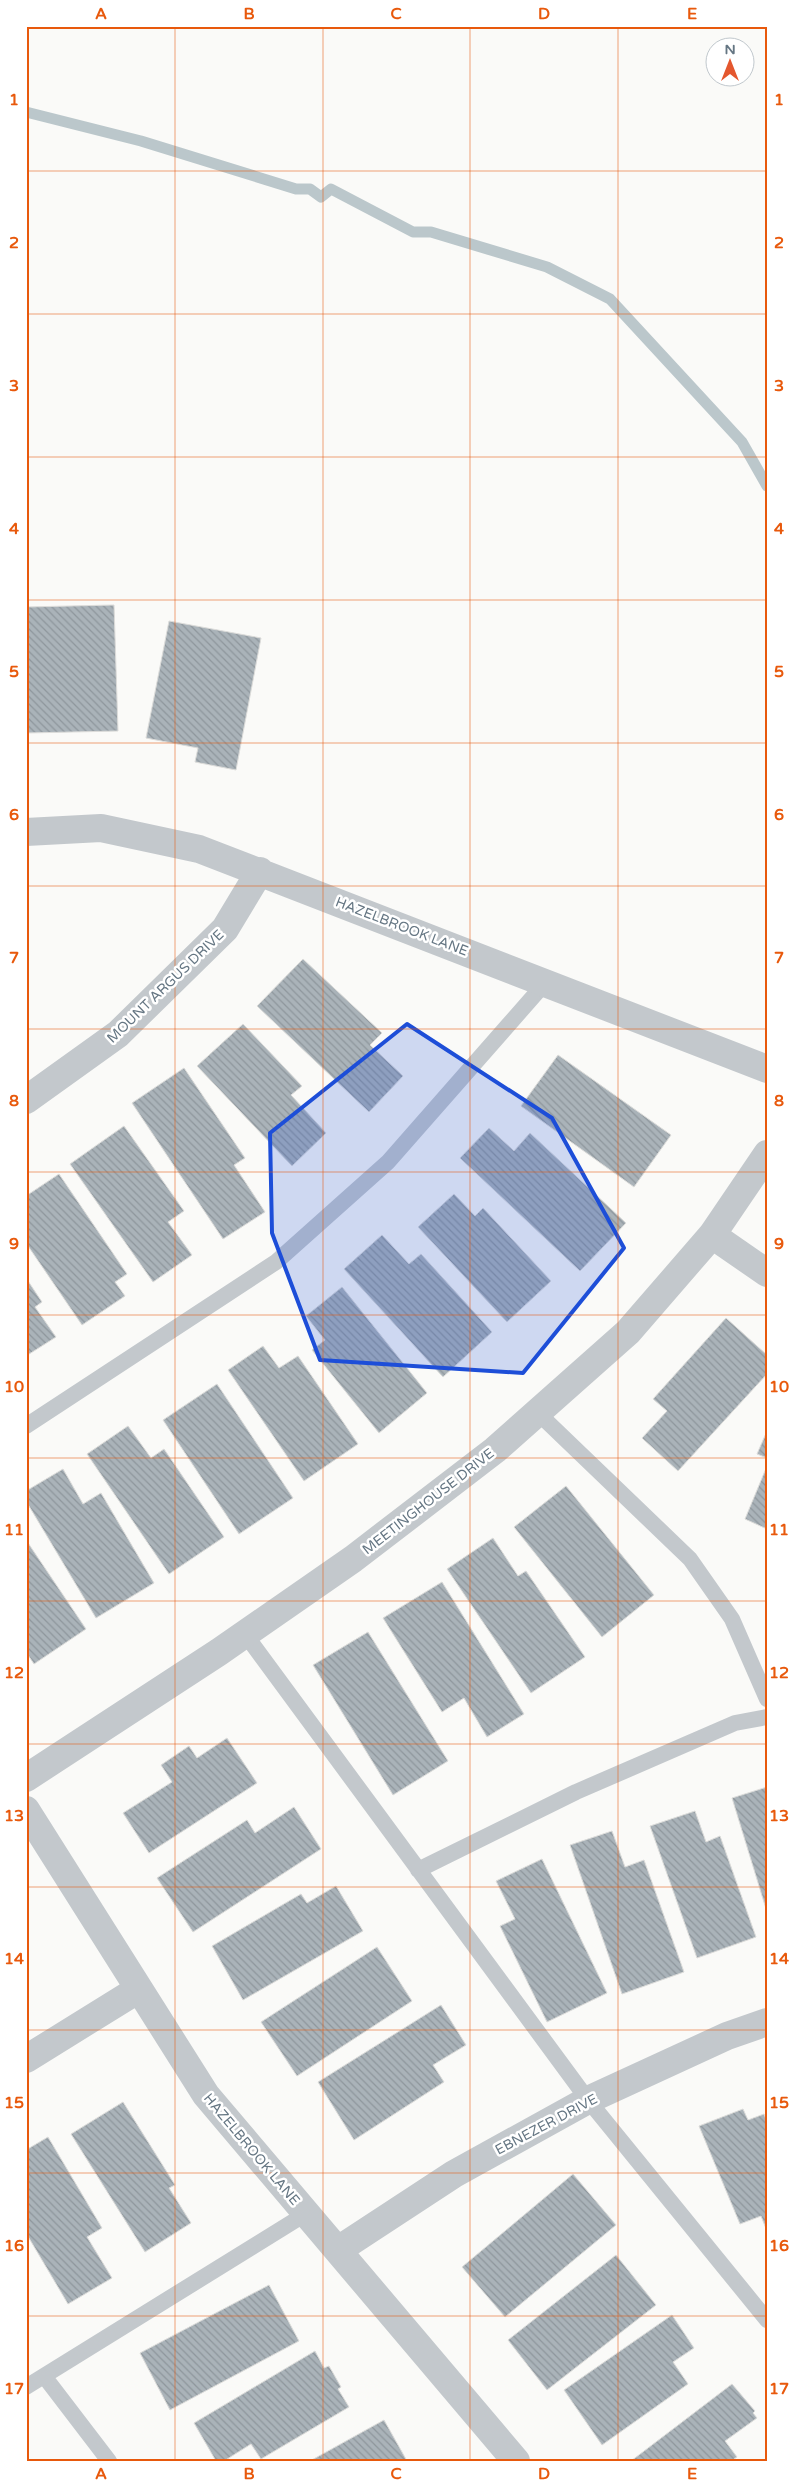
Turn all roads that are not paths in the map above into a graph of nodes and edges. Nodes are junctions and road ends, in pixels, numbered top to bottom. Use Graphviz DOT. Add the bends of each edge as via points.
graph roads {
  1 [pos="26,832"];
  2 [pos="260,871"];
  3 [pos="546,982"];
  4 [pos="767,1069"];
  5 [pos="26,1100"];
  6 [pos="767,1154"];
  7 [pos="712,1235"];
  8 [pos="767,1272"];
  9 [pos="537,1412"];
  10 [pos="26,1426"];
  11 [pos="245,1634"];
  12 [pos="767,1699"];
  13 [pos="767,1717"];
  14 [pos="26,1778"];
  15 [pos="26,1810"];
  16 [pos="418,1870"];
  17 [pos="140,1989"];
  18 [pos="767,2022"];
  19 [pos="26,2060"];
  20 [pos="588,2100"];
  21 [pos="306,2213"];
  22 [pos="338,2250"];
  23 [pos="767,2320"];
  24 [pos="44,2376"];
  25 [pos="26,2387"];
  26 [pos="110,2461"];
  27 [pos="516,2461"];
  1 -- 2 [label="street, HAZELBROOK LANE" via="101,828 199,849"];
  2 -- 3 [label="street, HAZELBROOK LANE"];
  2 -- 5 [label="street, MOUNT ARGUS DRIVE" via="225,929 118,1034"];
  3 -- 4 [label="street, HAZELBROOK LANE"];
  3 -- 10 [label="lane" via="388,1162 276,1262"];
  6 -- 7 [label="street, MEETINGHOUSE DRIVE"];
  7 -- 8 [label="street"];
  7 -- 9 [label="street, MEETINGHOUSE DRIVE" via="628,1332"];
  9 -- 11 [label="street, MEETINGHOUSE DRIVE" via="495,1450 353,1559"];
  9 -- 12 [label="lane" via="690,1559 732,1620"];
  11 -- 14 [label="street, MEETINGHOUSE DRIVE"];
  11 -- 16 [label="lane"];
  13 -- 16 [label="lane" via="735,1724 576,1792"];
  15 -- 17 [label="street, HAZELBROOK LANE"];
  16 -- 20 [label="lane"];
  17 -- 19 [label="street"];
  17 -- 21 [label="street, HAZELBROOK LANE" via="206,2095"];
  18 -- 20 [label="street, EBNEZER DRIVE" via="727,2036"];
  20 -- 22 [label="street, EBNEZER DRIVE" via="454,2174"];
  20 -- 23 [label="lane"];
  21 -- 22 [label="street, HAZELBROOK LANE"];
  21 -- 24 [label="lane"];
  22 -- 27 [label="street, HAZELBROOK LANE"];
  24 -- 25 [label="lane"];
  24 -- 26 [label="lane"];
}
